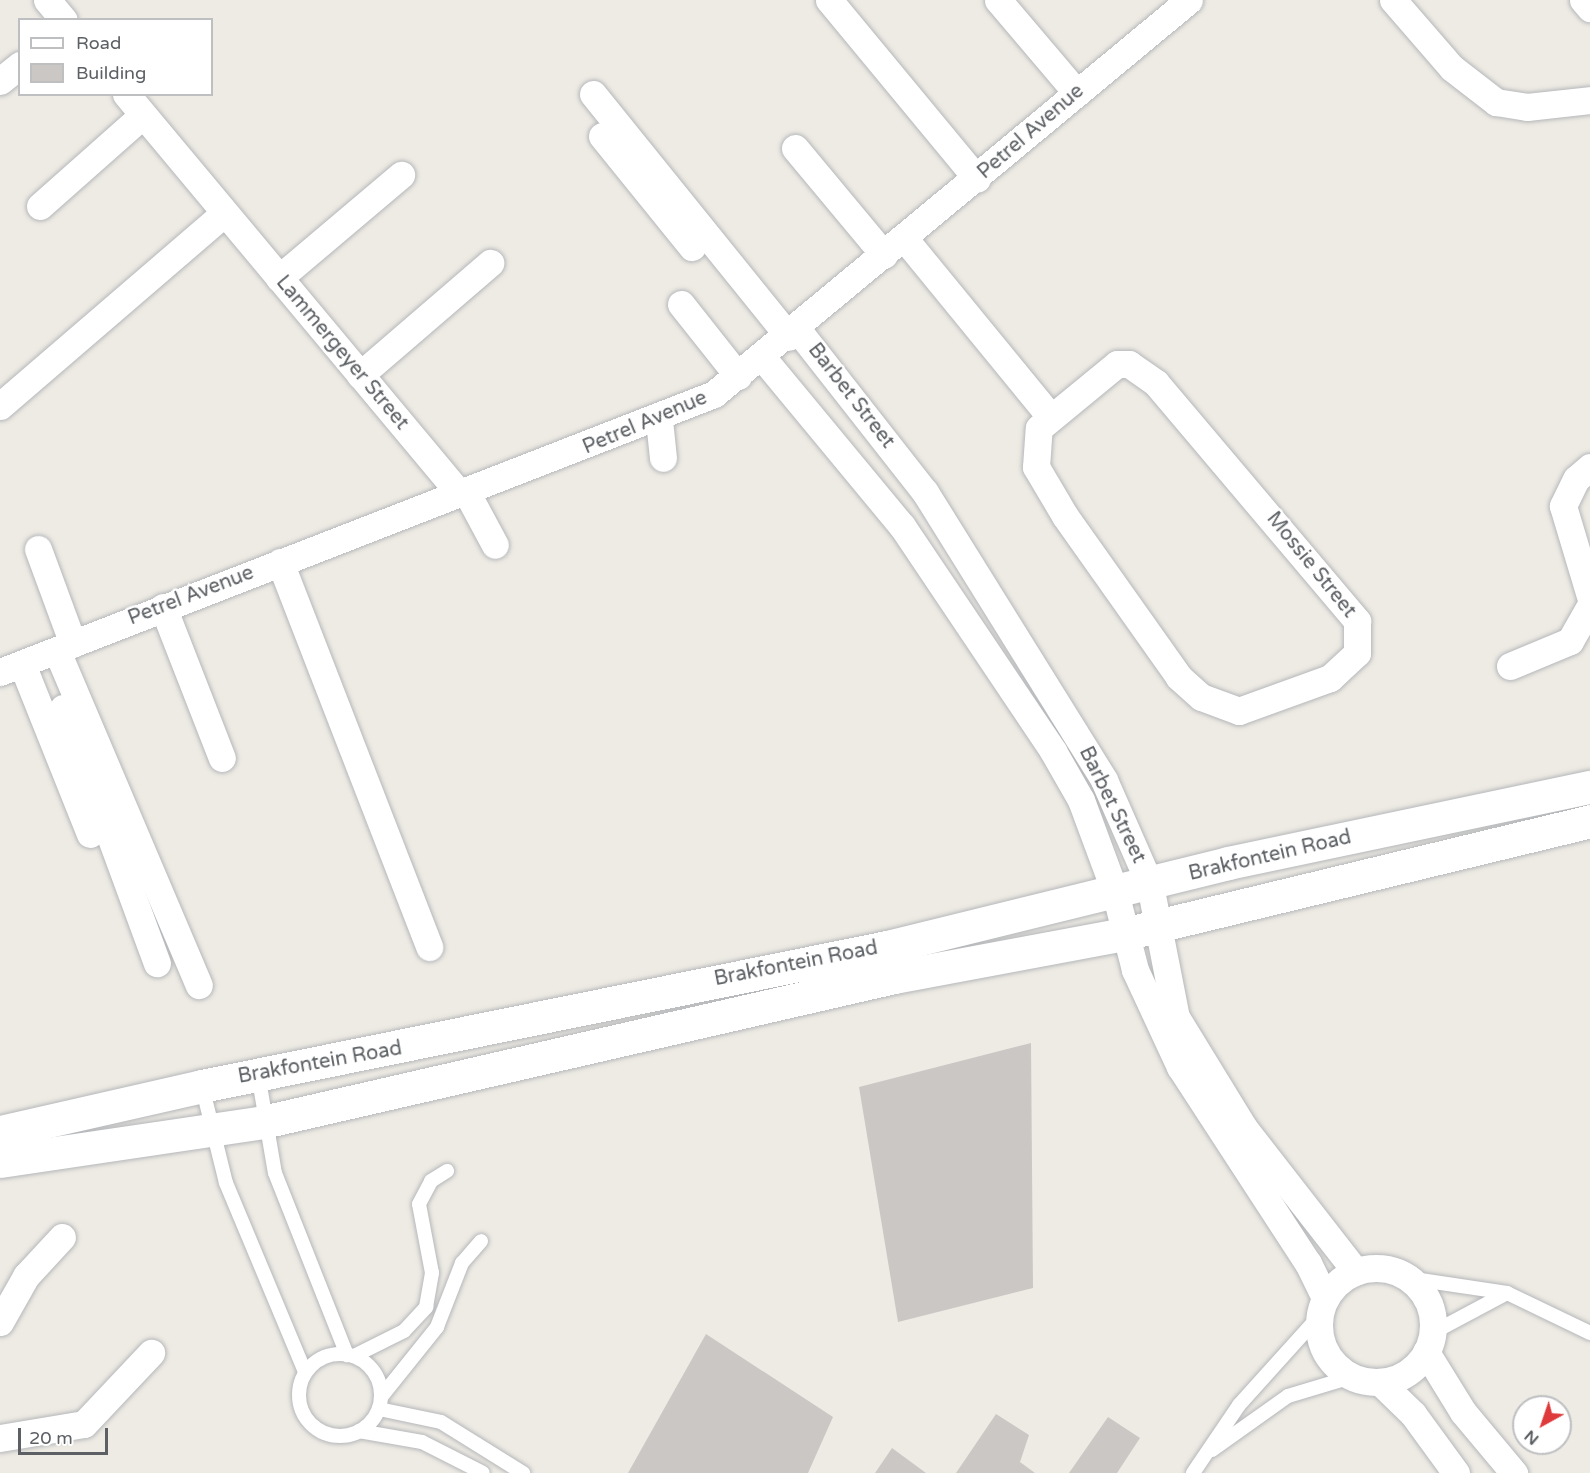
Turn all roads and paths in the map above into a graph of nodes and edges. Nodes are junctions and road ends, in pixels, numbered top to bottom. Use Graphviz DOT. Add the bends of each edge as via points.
graph roads {
  1 [pos="47,0"];
  2 [pos="829,0"];
  3 [pos="852,0"];
  4 [pos="998,0"];
  5 [pos="1393,0"];
  6 [pos="1583,0"];
  7 [pos="1176,4"];
  8 [pos="1590,8"];
  9 [pos="62,18"];
  10 [pos="18,67"];
  11 [pos="0,81"];
  12 [pos="1077,93"];
  13 [pos="593,94"];
  14 [pos="1590,100"];
  15 [pos="134,104"];
  16 [pos="602,136"];
  17 [pos="795,148"];
  18 [pos="984,173"];
  19 [pos="401,175"];
  20 [pos="40,206"];
  21 [pos="224,213"];
  22 [pos="904,238"];
  23 [pos="884,255"];
  24 [pos="490,263"];
  25 [pos="279,278"];
  26 [pos="681,304"];
  27 [pos="781,343"];
  28 [pos="360,375"];
  29 [pos="738,376"];
  30 [pos="0,406"];
  31 [pos="1049,415"];
  32 [pos="659,420"];
  33 [pos="663,458"];
  34 [pos="1590,467"];
  35 [pos="914,477"];
  36 [pos="462,492"];
  37 [pos="880,500"];
  38 [pos="495,545"];
  39 [pos="38,549"];
  40 [pos="280,562"];
  41 [pos="1590,596"];
  42 [pos="1590,606"];
  43 [pos="163,607"];
  44 [pos="39,658"];
  45 [pos="1510,666"];
  46 [pos="222,758"];
  47 [pos="1590,787"];
  48 [pos="1590,821"];
  49 [pos="90,834"];
  50 [pos="1150,885"];
  51 [pos="1115,892"];
  52 [pos="1158,926"];
  53 [pos="1124,934"];
  54 [pos="429,946"];
  55 [pos="157,963"];
  56 [pos="199,985"];
  57 [pos="258,1074"];
  58 [pos="202,1086"];
  59 [pos="263,1122"];
  60 [pos="212,1129"];
  61 [pos="0,1132"];
  62 [pos="0,1161"];
  63 [pos="447,1171"];
  64 [pos="62,1237"];
  65 [pos="482,1241"];
  66 [pos="1356,1272"];
  67 [pos="1407,1278"];
  68 [pos="1508,1293"];
  69 [pos="1322,1307"];
  70 [pos="1564,1321"];
  71 [pos="0,1322"];
  72 [pos="1590,1326"];
  73 [pos="1590,1333"];
  74 [pos="1590,1342"];
  75 [pos="1429,1343"];
  76 [pos="151,1353"];
  77 [pos="350,1355"];
  78 [pos="305,1372"];
  79 [pos="1351,1377"];
  80 [pos="1380,1382"];
  81 [pos="380,1403"];
  82 [pos="359,1431"];
  83 [pos="0,1438"];
  84 [pos="1209,1451"];
  85 [pos="483,1473"];
  86 [pos="523,1473"];
  87 [pos="1193,1473"];
  88 [pos="1456,1473"];
  89 [pos="1514,1473"];
  1 -- 9 [label="street"];
  2 -- 18 [label="street"];
  3 -- 18 [label="street"];
  4 -- 12 [label="street"];
  5 -- 14 [label="street" via="1452,68 1496,102 1527,107"];
  6 -- 8 [label="street"];
  7 -- 12 [label="street, Petrel Avenue"];
  10 -- 11 [label="street"];
  12 -- 18 [label="street, Petrel Avenue"];
  13 -- 27 [label="street"];
  15 -- 20 [label="street"];
  15 -- 21 [label="street, Lammergeyer Street"];
  16 -- 27 [label="street"];
  17 -- 23 [label="street"];
  18 -- 22 [label="street, Petrel Avenue"];
  19 -- 25 [label="street"];
  21 -- 25 [label="street, Lammergeyer Street"];
  21 -- 30 [label="street"];
  22 -- 23 [label="street, Petrel Avenue"];
  22 -- 31 [label="street"];
  23 -- 27 [label="street, Petrel Avenue"];
  24 -- 28 [label="street"];
  25 -- 28 [label="street, Lammergeyer Street"];
  26 -- 29 [label="street"];
  27 -- 29 [label="street, Petrel Avenue"];
  27 -- 35 [label="street, Barbet Street"];
  27 -- 37 [label="street, Barbet Street"];
  28 -- 36 [label="street, Lammergeyer Street"];
  29 -- 32 [label="street, Petrel Avenue" via="714,394"];
  31 -- 31 [label="street, Mossie Street" via="1039,428 1036,467 1179,677 1201,697 1239,711 1307,689 1348,664 1361,639 1357,621 1141,370 1117,364"];
  32 -- 33 [label="street"];
  32 -- 36 [label="street, Petrel Avenue"];
  34 -- 41 [label="street" via="1576,480 1563,506"];
  35 -- 37 [label="street"];
  35 -- 50 [label="street, Barbet Street" via="1104,780"];
  36 -- 38 [label="street, Lammergeyer Street"];
  36 -- 40 [label="street, Petrel Avenue"];
  37 -- 51 [label="street, Barbet Street" via="1053,751 1081,801"];
  39 -- 44 [label="street"];
  40 -- 43 [label="street, Petrel Avenue"];
  40 -- 54 [label="street"];
  42 -- 45 [label="street" via="1570,642"];
  43 -- 44 [label="street, Petrel Avenue"];
  43 -- 46 [label="street"];
  44 -- 49 [label="street"];
  44 -- 55 [label="street"];
  44 -- 56 [label="street"];
  47 -- 50 [label="street, Brakfontein Road" via="1228,862"];
  48 -- 52 [label="street, Brakfontein Road"];
  50 -- 51 [label="street, Brakfontein Road"];
  50 -- 52 [label="street, Barbet Street"];
  51 -- 53 [label="street, Barbet Street"];
  51 -- 57 [label="street, Brakfontein Road" via="887,946 580,1007 506,1028"];
  52 -- 53 [label="street, Brakfontein Road"];
  52 -- 66 [label="street, Barbet Street" via="1169,997 1191,1044 1272,1167"];
  53 -- 59 [label="street, Brakfontein Road" via="894,977"];
  53 -- 69 [label="street, Barbet Street" via="1180,1067 1308,1263"];
  57 -- 58 [label="street, Brakfontein Road"];
  57 -- 59 [label="lane"];
  58 -- 60 [label="lane"];
  58 -- 61 [label="street, Brakfontein Road"];
  59 -- 60 [label="street, Brakfontein Road"];
  59 -- 77 [label="lane" via="275,1173"];
  60 -- 62 [label="street, Brakfontein Road"];
  60 -- 78 [label="lane" via="226,1183"];
  63 -- 77 [label="lane" via="427,1186 419,1204 432,1273 426,1307 404,1331"];
  64 -- 71 [label="street" via="26,1276"];
  65 -- 81 [label="lane" via="462,1263 438,1327"];
  66 -- 67 [label="street" via="1382,1268"];
  66 -- 69 [label="street"];
  67 -- 68 [label="lane"];
  67 -- 75 [label="street" via="1427,1302"];
  68 -- 70 [label="lane"];
  68 -- 75 [label="lane"];
  69 -- 79 [label="street" via="1325,1351"];
  69 -- 84 [label="lane" via="1239,1405"];
  70 -- 72 [label="lane"];
  70 -- 73 [label="lane"];
  70 -- 74 [label="lane"];
  75 -- 80 [label="street" via="1407,1373"];
  75 -- 89 [label="street" via="1463,1412"];
  76 -- 83 [label="street" via="84,1424"];
  77 -- 78 [label="lane" via="323,1357"];
  77 -- 81 [label="lane" via="369,1366"];
  78 -- 82 [label="lane" via="298,1396 307,1420 328,1435"];
  79 -- 80 [label="street"];
  79 -- 84 [label="lane" via="1288,1396"];
  80 -- 88 [label="street" via="1413,1414"];
  81 -- 82 [label="lane"];
  81 -- 86 [label="lane" via="441,1422"];
  82 -- 85 [label="lane" via="422,1442"];
  84 -- 87 [label="lane"];
}
